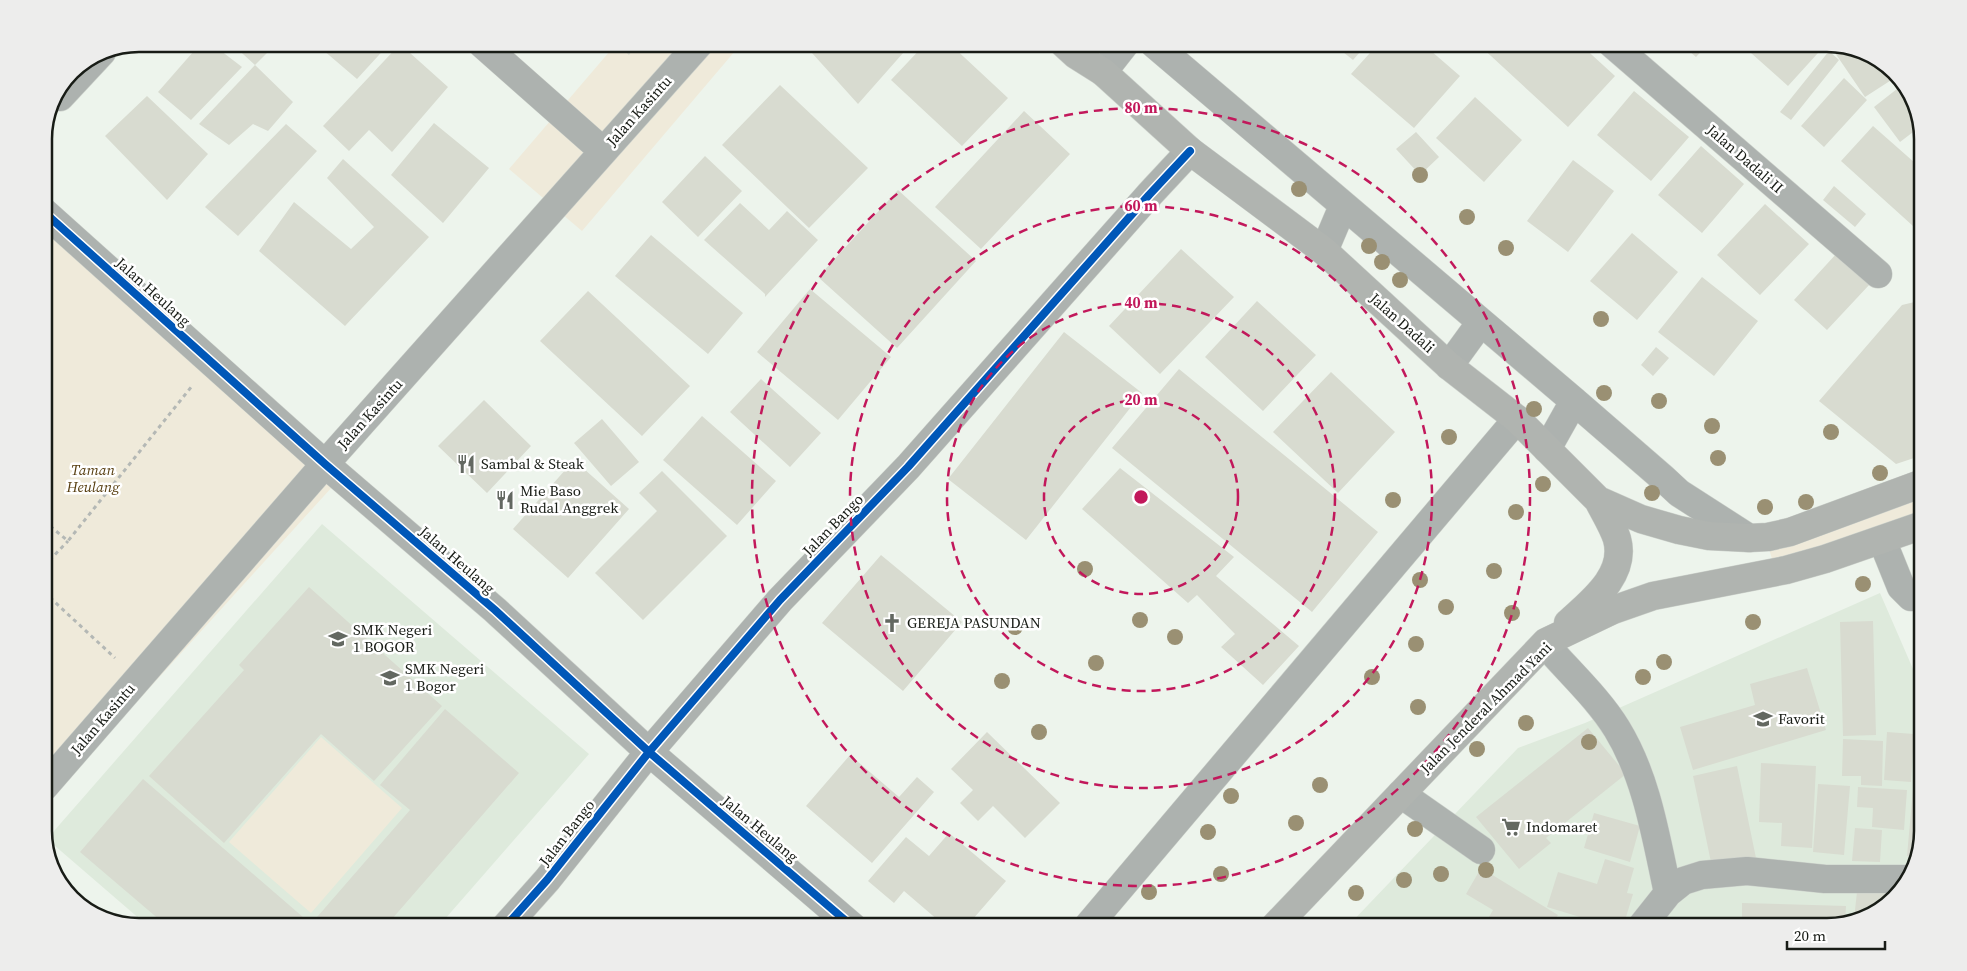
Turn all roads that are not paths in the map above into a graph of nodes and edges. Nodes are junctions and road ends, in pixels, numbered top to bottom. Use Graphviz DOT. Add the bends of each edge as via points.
graph roads {
  1 [pos="491,52"];
  2 [pos="692,52"];
  3 [pos="1073,52"];
  4 [pos="1119,52"];
  5 [pos="1163,52"];
  6 [pos="1621,52"];
  7 [pos="1103,72"];
  8 [pos="603,151"];
  9 [pos="1190,151"];
  10 [pos="1343,206"];
  11 [pos="53,220"];
  12 [pos="1324,251"];
  13 [pos="1878,274"];
  14 [pos="1480,322"];
  15 [pos="1449,366"];
  16 [pos="1574,401"];
  17 [pos="1517,419"];
  18 [pos="1547,449"];
  19 [pos="325,464"];
  20 [pos="1914,486"];
  21 [pos="1598,500"];
  22 [pos="1914,528"];
  23 [pos="1758,537"];
  24 [pos="1882,540"];
  25 [pos="1911,597"];
  26 [pos="1545,643"];
  27 [pos="648,752"];
  28 [pos="53,777"];
  29 [pos="1402,794"];
  30 [pos="1481,850"];
  31 [pos="1901,879"];
  32 [pos="1668,893"];
  33 [pos="513,918"];
  34 [pos="842,918"];
  35 [pos="1095,918"];
  36 [pos="1283,918"];
  37 [pos="1648,918"];
  1 -- 8 [label="street"];
  2 -- 8 [label="street, Jalan Kasintu"];
  3 -- 7 [label="main road, Jalan Dadali"];
  4 -- 7 [label="street"];
  5 -- 10 [label="street"];
  6 -- 13 [label="street, Jalan Dadali II"];
  7 -- 9 [label="main road, Jalan Dadali"];
  8 -- 19 [label="street, Jalan Kasintu"];
  9 -- 12 [label="main road, Jalan Dadali"];
  9 -- 27 [label="street, Jalan Bango" via="908,467 780,600"];
  10 -- 12 [label="street"];
  10 -- 14 [label="street"];
  11 -- 19 [label="street, Jalan Heulang"];
  12 -- 15 [label="main road, Jalan Dadali"];
  14 -- 15 [label="street"];
  14 -- 16 [label="street"];
  15 -- 17 [label="main road, Jalan Dadali"];
  16 -- 18 [label="street"];
  16 -- 23 [label="street" via="1678,493"];
  17 -- 18 [label="main road, Jalan Dadali"];
  17 -- 35 [label="street"];
  18 -- 21 [label="main road, Jalan Dadali"];
  19 -- 27 [label="street, Jalan Heulang" via="495,610"];
  19 -- 28 [label="street, Jalan Kasintu"];
  20 -- 23 [label="main road" via="1790,532"];
  21 -- 23 [label="main road, Jalan Dadali" via="1641,519 1678,530 1709,536"];
  21 -- 26 [label="main road" via="1617,540 1618,556 1613,574 1606,587"];
  22 -- 24 [label="main road, Jalan Jenderal Ahmad Yani"];
  24 -- 25 [label="street" via="1901,587"];
  24 -- 26 [label="main road, Jalan Jenderal Ahmad Yani" via="1786,570 1640,600"];
  26 -- 29 [label="main road, Jalan Jenderal Ahmad Yani"];
  26 -- 32 [label="street" via="1617,730 1646,794"];
  27 -- 33 [label="street, Jalan Bango"];
  27 -- 34 [label="street, Jalan Heulang"];
  29 -- 30 [label="street"];
  29 -- 36 [label="main road, Jalan Jenderal Ahmad Yani"];
  31 -- 32 [label="street" via="1826,879 1747,871 1683,881"];
  32 -- 37 [label="street"];
}
